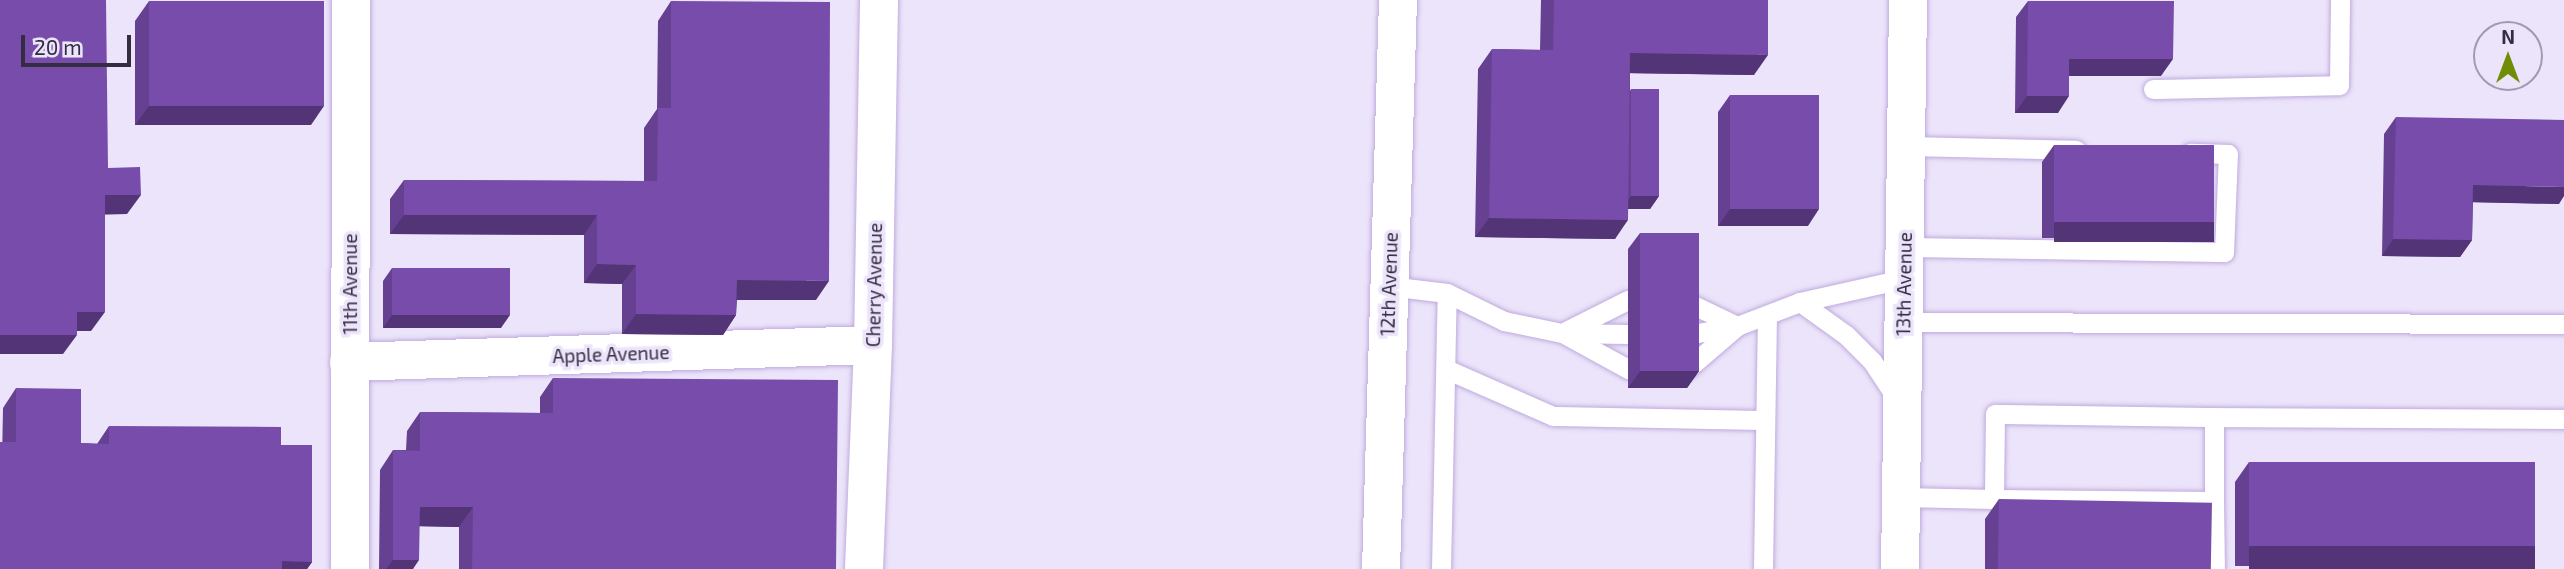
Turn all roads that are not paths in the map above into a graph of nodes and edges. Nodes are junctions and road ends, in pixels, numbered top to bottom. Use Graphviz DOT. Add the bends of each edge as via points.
graph roads {
  1 [pos="351,0"];
  2 [pos="879,0"];
  3 [pos="1398,0"];
  4 [pos="1908,0"];
  5 [pos="2340,0"];
  6 [pos="2153,89"];
  7 [pos="1906,146"];
  8 [pos="2094,151"];
  9 [pos="2175,153"];
  10 [pos="1904,263"];
  11 [pos="1389,286"];
  12 [pos="1447,293"];
  13 [pos="1628,300"];
  14 [pos="1687,302"];
  15 [pos="1800,302"];
  16 [pos="1767,316"];
  17 [pos="1903,322"];
  18 [pos="2564,324"];
  19 [pos="1737,326"];
  20 [pos="1562,333"];
  21 [pos="1628,334"];
  22 [pos="1687,334"];
  23 [pos="873,345"];
  24 [pos="349,362"];
  25 [pos="1447,369"];
  26 [pos="1628,369"];
  27 [pos="1687,369"];
  28 [pos="1902,406"];
  29 [pos="2214,417"];
  30 [pos="2564,419"];
  31 [pos="1765,420"];
  32 [pos="1901,497"];
  33 [pos="1994,499"];
  34 [pos="2214,501"];
  35 [pos="350,569"];
  36 [pos="864,569"];
  37 [pos="1381,569"];
  38 [pos="1441,569"];
  39 [pos="1763,569"];
  40 [pos="1900,569"];
  41 [pos="2215,569"];
  1 -- 24 [label="street, 11th Avenue"];
  2 -- 23 [label="street, Cherry Avenue"];
  3 -- 11 [label="street, 12th Avenue"];
  4 -- 7 [label="street, 13th Avenue"];
  5 -- 6 [label="lane" via="2339,85"];
  7 -- 8 [label="lane"];
  7 -- 10 [label="street, 13th Avenue"];
  9 -- 10 [label="lane" via="2228,154 2224,252"];
  10 -- 15 [label="lane"];
  10 -- 17 [label="street, 13th Avenue"];
  11 -- 12 [label="lane"];
  11 -- 37 [label="street, 12th Avenue"];
  12 -- 20 [label="lane" via="1504,320"];
  12 -- 25 [label="lane"];
  13 -- 20 [label="lane"];
  14 -- 19 [label="lane"];
  15 -- 16 [label="lane"];
  15 -- 28 [label="lane" via="1827,319 1872,361"];
  16 -- 19 [label="lane"];
  16 -- 31 [label="lane"];
  17 -- 18 [label="lane"];
  17 -- 28 [label="street, 13th Avenue"];
  19 -- 22 [label="lane"];
  19 -- 27 [label="lane"];
  20 -- 21 [label="lane"];
  20 -- 26 [label="lane"];
  23 -- 24 [label="street, Apple Avenue"];
  23 -- 36 [label="street, Cherry Avenue"];
  24 -- 35 [label="street, 11th Avenue"];
  25 -- 31 [label="lane" via="1553,416"];
  25 -- 38 [label="lane"];
  28 -- 32 [label="street, 13th Avenue"];
  29 -- 30 [label="lane"];
  29 -- 33 [label="lane" via="1995,414"];
  29 -- 34 [label="lane"];
  31 -- 39 [label="lane"];
  32 -- 33 [label="lane"];
  32 -- 40 [label="street, 13th Avenue"];
  33 -- 34 [label="lane"];
  34 -- 41 [label="lane"];
}
